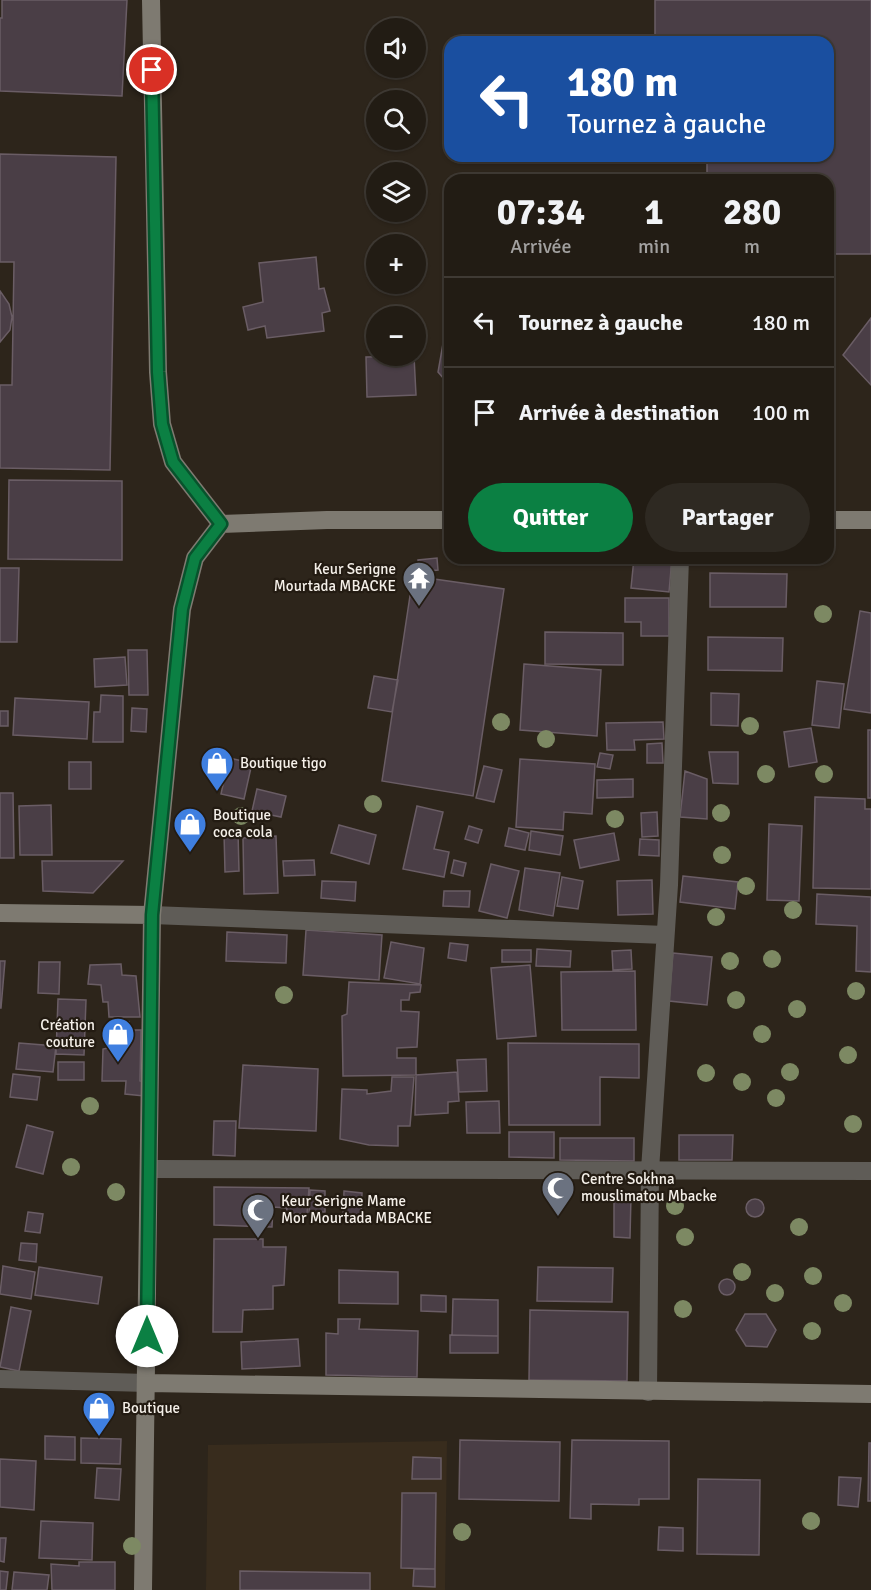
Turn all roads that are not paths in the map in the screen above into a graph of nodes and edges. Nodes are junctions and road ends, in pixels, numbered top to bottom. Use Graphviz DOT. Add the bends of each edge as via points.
graph roads {
  1 [pos="151,0"];
  2 [pos="444,520"];
  3 [pos="834,520"];
  4 [pos="871,520"];
  5 [pos="221,524"];
  6 [pos="680,564"];
  7 [pos="0,913"];
  8 [pos="152,915"];
  9 [pos="665,934"];
  10 [pos="149,1169"];
  11 [pos="650,1170"];
  12 [pos="871,1171"];
  13 [pos="0,1379"];
  14 [pos="147,1383"];
  15 [pos="648,1392"];
  16 [pos="871,1394"];
  17 [pos="143,1590"];
  1 -- 5 [label="street" via="162,424 173,462"];
  2 -- 5 [label="street"];
  3 -- 4 [label="street"];
  5 -- 8 [label="street" via="195,558 182,609"];
  6 -- 9 [label="street"];
  7 -- 8 [label="street"];
  8 -- 9 [label="street"];
  8 -- 10 [label="street"];
  9 -- 11 [label="street"];
  10 -- 11 [label="street"];
  10 -- 14 [label="street"];
  11 -- 12 [label="street"];
  11 -- 15 [label="street"];
  13 -- 14 [label="street"];
  14 -- 15 [label="street"];
  14 -- 17 [label="street"];
  15 -- 16 [label="street"];
}
